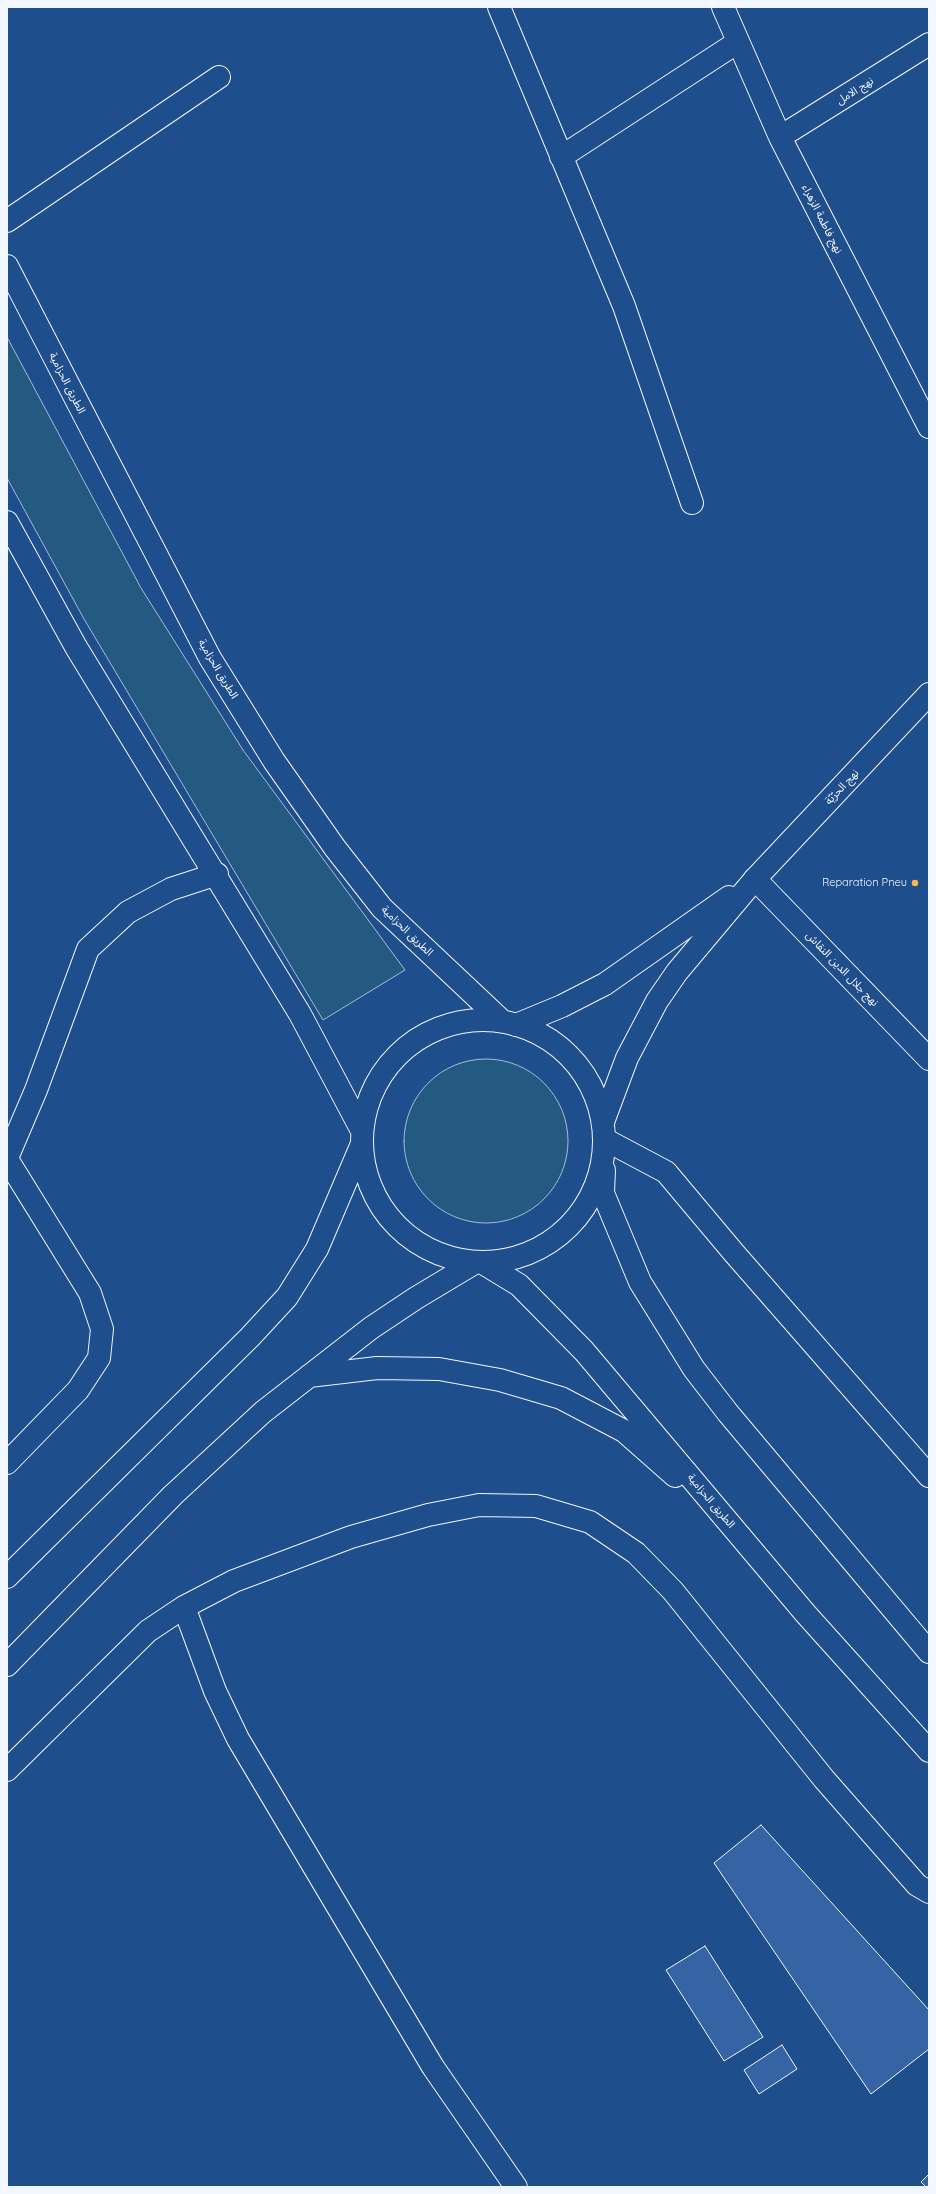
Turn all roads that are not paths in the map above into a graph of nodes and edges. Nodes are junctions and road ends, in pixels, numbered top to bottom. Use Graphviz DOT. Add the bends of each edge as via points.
graph roads {
  1 [pos="499,7"];
  2 [pos="723,7"];
  3 [pos="738,42"];
  4 [pos="929,44"];
  5 [pos="219,77"];
  6 [pos="780,137"];
  7 [pos="561,157"];
  8 [pos="7,221"];
  9 [pos="7,266"];
  10 [pos="929,427"];
  11 [pos="692,503"];
  12 [pos="7,522"];
  13 [pos="929,694"];
  14 [pos="217,874"];
  15 [pos="755,879"];
  16 [pos="509,1023"];
  17 [pos="929,1059"];
  18 [pos="604,1137"];
  19 [pos="361,1138"];
  20 [pos="7,1159"];
  21 [pos="479,1262"];
  22 [pos="310,1376"];
  23 [pos="7,1463"];
  24 [pos="929,1476"];
  25 [pos="729,1523"];
  26 [pos="7,1577"];
  27 [pos="184,1607"];
  28 [pos="929,1652"];
  29 [pos="7,1665"];
  30 [pos="929,1751"];
  31 [pos="7,1770"];
  32 [pos="929,1892"];
  33 [pos="516,2187"];
  1 -- 7 [label="main road"];
  2 -- 3 [label="main road, نهج فاطمة الزهراء"];
  3 -- 6 [label="main road, نهج فاطمة الزهراء"];
  3 -- 7 [label="main road"];
  4 -- 6 [label="main road, نهج الامل"];
  5 -- 8 [label="main road"];
  6 -- 10 [label="main road, نهج فاطمة الزهراء"];
  7 -- 11 [label="main road" via="624,306"];
  9 -- 16 [label="main road, الطريق الحزامية" via="210,658 274,761 335,848 382,908"];
  12 -- 14 [label="main road, الطريق الحزامية" via="76,647"];
  13 -- 15 [label="main road, نهج الحرّيّة"];
  14 -- 19 [label="main road, الطريق الحزامية" via="300,1014"];
  14 -- 20 [label="main road" via="171,889 128,912 88,949 36,1090"];
  15 -- 16 [label="main road" via="605,984 562,1006"];
  15 -- 17 [label="main road, نهج جلال الدين النقاش"];
  15 -- 18 [label="main road" via="677,972 657,1001 627,1058"];
  16 -- 18 [label="main road, الطريق الحزامية" via="548,1039 574,1061 593,1089"];
  16 -- 19 [label="main road, الطريق الحزامية" via="463,1022 425,1034 394,1059 372,1092"];
  18 -- 21 [label="main road, الطريق الحزامية" via="596,1186 578,1217 551,1241 519,1257"];
  18 -- 24 [label="main road" via="666,1172"];
  18 -- 28 [label="main road, الطريق الحزامية" via="603,1193 640,1282 694,1368 728,1413"];
  19 -- 21 [label="main road, الطريق الحزامية" via="367,1181 384,1213 409,1238 440,1255"];
  19 -- 26 [label="main road" via="317,1249 287,1297 250,1337"];
  20 -- 23 [label="main road" via="90,1293 102,1329 99,1358 78,1390"];
  21 -- 22 [label="main road" via="416,1298 371,1328"];
  21 -- 25 [label="main road, الطريق الحزامية" via="519,1285 584,1350"];
  22 -- 25 [label="main road" via="377,1368 439,1368 500,1380 561,1398 624,1431"];
  22 -- 29 [label="main road" via="263,1412 173,1495"];
  25 -- 30 [label="main road, الطريق الحزامية" via="805,1613"];
  27 -- 31 [label="main road" via="148,1631"];
  27 -- 32 [label="main road" via="234,1581 351,1537 428,1515 479,1505 536,1506 590,1522 636,1553 673,1591 824,1779 917,1885"];
  27 -- 33 [label="main road" via="215,1691 238,1739 433,2067"];
}
